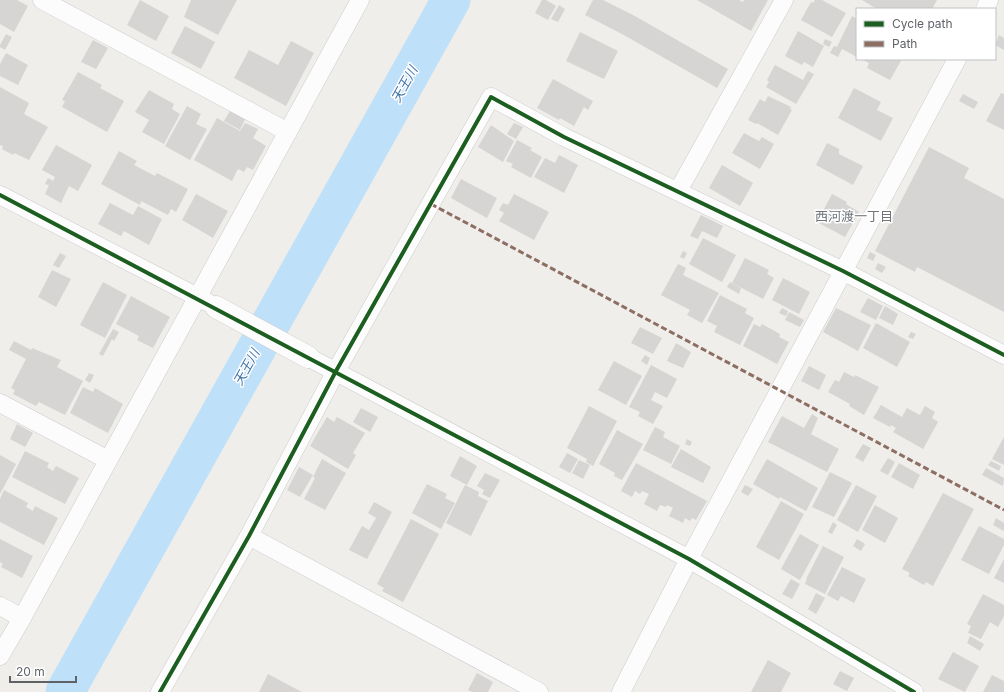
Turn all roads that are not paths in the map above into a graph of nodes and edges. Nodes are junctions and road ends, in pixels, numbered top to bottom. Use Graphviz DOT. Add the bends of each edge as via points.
graph roads {
  1 [pos="42,0"];
  2 [pos="360,0"];
  3 [pos="784,0"];
  4 [pos="956,60"];
  5 [pos="288,132"];
  6 [pos="678,191"];
  7 [pos="0,195"];
  8 [pos="843,271"];
  9 [pos="197,297"];
  10 [pos="216,307"];
  11 [pos="1004,355"];
  12 [pos="308,357"];
  13 [pos="336,371"];
  14 [pos="0,403"];
  15 [pos="108,460"];
  16 [pos="249,536"];
  17 [pos="689,559"];
  18 [pos="0,606"];
  19 [pos="22,618"];
  20 [pos="0,656"];
  21 [pos="164,691"];
  22 [pos="539,692"];
  23 [pos="621,692"];
  24 [pos="914,692"];
  1 -- 5 [label="street"];
  2 -- 5 [label="street"];
  3 -- 6 [label="street"];
  4 -- 8 [label="street"];
  5 -- 9 [label="street"];
  6 -- 8 [label="street"];
  6 -- 13 [label="street" via="564,137 490,97"];
  7 -- 9 [label="street"];
  8 -- 11 [label="street"];
  8 -- 17 [label="street"];
  9 -- 10 [label="street"];
  9 -- 15 [label="street"];
  10 -- 12 [label="street"];
  12 -- 13 [label="street"];
  13 -- 16 [label="street"];
  13 -- 17 [label="street"];
  14 -- 15 [label="street"];
  15 -- 19 [label="street"];
  16 -- 21 [label="street"];
  16 -- 22 [label="street"];
  17 -- 23 [label="street"];
  17 -- 24 [label="street"];
  18 -- 19 [label="street"];
  19 -- 20 [label="street"];
}
